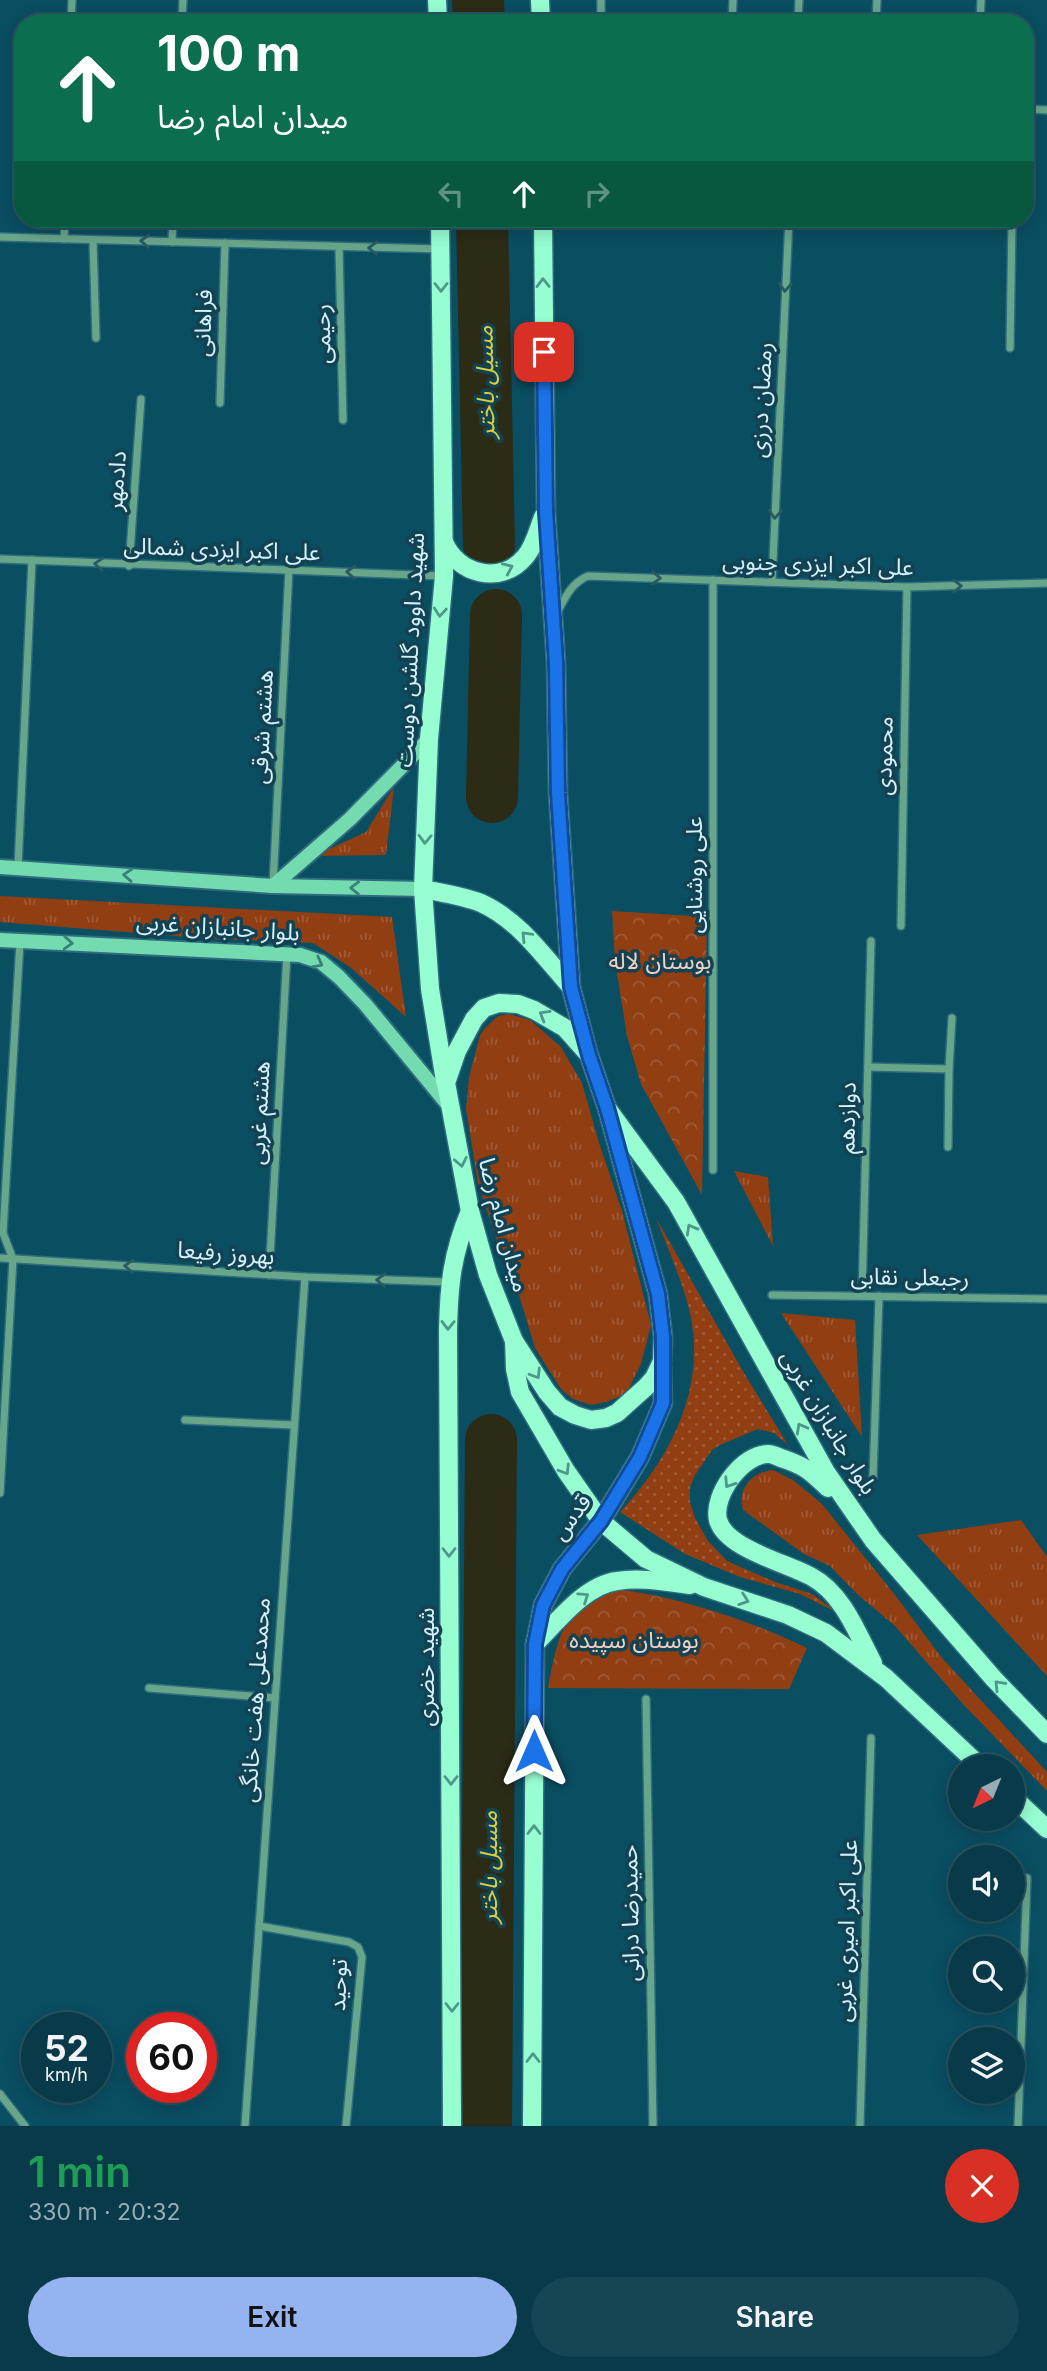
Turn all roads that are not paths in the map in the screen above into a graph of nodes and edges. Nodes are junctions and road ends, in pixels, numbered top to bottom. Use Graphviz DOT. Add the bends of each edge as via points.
graph roads {
  1 [pos="65,228"];
  2 [pos="173,228"];
  3 [pos="440,228"];
  4 [pos="543,228"];
  5 [pos="789,228"];
  6 [pos="1012,228"];
  7 [pos="0,237"];
  8 [pos="64,239"];
  9 [pos="93,240"];
  10 [pos="172,242"];
  11 [pos="225,243"];
  12 [pos="339,247"];
  13 [pos="441,249"];
  14 [pos="96,338"];
  15 [pos="1010,348"];
  16 [pos="141,399"];
  17 [pos="220,403"];
  18 [pos="343,420"];
  19 [pos="546,512"];
  20 [pos="442,528"];
  21 [pos="0,559"];
  22 [pos="32,560"];
  23 [pos="129,566"];
  24 [pos="289,569"];
  25 [pos="444,576"];
  26 [pos="713,580"];
  27 [pos="772,582"];
  28 [pos="1047,583"];
  29 [pos="907,587"];
  30 [pos="556,663"];
  31 [pos="429,739"];
  32 [pos="0,867"];
  33 [pos="18,867"];
  34 [pos="273,886"];
  35 [pos="423,889"];
  36 [pos="901,926"];
  37 [pos="0,940"];
  38 [pos="20,941"];
  39 [pos="871,941"];
  40 [pos="288,953"];
  41 [pos="571,987"];
  42 [pos="953,1018"];
  43 [pos="589,1055"];
  44 [pos="867,1067"];
  45 [pos="949,1069"];
  46 [pos="446,1083"];
  47 [pos="450,1107"];
  48 [pos="607,1108"];
  49 [pos="948,1147"];
  50 [pos="713,1170"];
  51 [pos="470,1211"];
  52 [pos="0,1258"];
  53 [pos="13,1259"];
  54 [pos="269,1275"];
  55 [pos="306,1277"];
  56 [pos="449,1282"];
  57 [pos="772,1295"];
  58 [pos="862,1296"];
  59 [pos="879,1296"];
  60 [pos="1047,1299"];
  61 [pos="514,1341"];
  62 [pos="662,1361"];
  63 [pos="185,1420"];
  64 [pos="294,1425"];
  65 [pos="873,1478"];
  66 [pos="0,1493"];
  67 [pos="601,1521"];
  68 [pos="873,1540"];
  69 [pos="704,1587"];
  70 [pos="535,1644"];
  71 [pos="876,1670"];
  72 [pos="149,1688"];
  73 [pos="275,1698"];
  74 [pos="646,1699"];
  75 [pos="1047,1734"];
  76 [pos="871,1738"];
  77 [pos="966,1754"];
  78 [pos="1026,1809"];
  79 [pos="1047,1829"];
  80 [pos="1027,1878"];
  81 [pos="259,1926"];
  82 [pos="0,2094"];
  83 [pos="25,2126"];
  84 [pos="245,2126"];
  85 [pos="346,2126"];
  86 [pos="452,2126"];
  87 [pos="532,2126"];
  88 [pos="653,2126"];
  89 [pos="860,2126"];
  90 [pos="1018,2126"];
  1 -- 8 [label="street"];
  2 -- 10 [label="street"];
  3 -- 13 [label="main road, شهید داوود گلشن دوست"];
  19 -- 4 [label="main road, one-way"];
  5 -- 27 [label="street, رمضان درزی, one-way"];
  6 -- 15 [label="street"];
  7 -- 8 [label="street"];
  8 -- 9 [label="street"];
  10 -- 9 [label="street, one-way"];
  9 -- 14 [label="street"];
  10 -- 11 [label="street"];
  11 -- 12 [label="street"];
  11 -- 17 [label="street, فراهانی"];
  13 -- 12 [label="street, one-way"];
  12 -- 18 [label="street, رحیمی"];
  13 -- 20 [label="main road, شهید داوود گلشن دوست, one-way"];
  16 -- 23 [label="street, دادمهر"];
  20 -- 19 [label="main road, one-way" via="448,551 457,562 486,574 501,572 526,556"];
  19 -- 30 [label="main road"];
  20 -- 25 [label="main road, شهید داوود گلشن دوست"];
  21 -- 22 [label="street, علی اکبر ایزدی شمالی"];
  23 -- 22 [label="street, علی اکبر ایزدی شمالی, one-way"];
  22 -- 33 [label="street"];
  23 -- 24 [label="street, علی اکبر ایزدی شمالی"];
  25 -- 24 [label="street, علی اکبر ایزدی شمالی, one-way"];
  24 -- 34 [label="street, هشتم شرقی"];
  25 -- 31 [label="main road, شهید داوود گلشن دوست, one-way"];
  26 -- 27 [label="street, علی اکبر ایزدی جنوبی"];
  30 -- 26 [label="street, علی اکبر ایزدی جنوبی, one-way" via="557,612 579,580 587,576"];
  26 -- 50 [label="street, علی روشنایی"];
  27 -- 29 [label="street, علی اکبر ایزدی جنوبی"];
  29 -- 28 [label="street, علی اکبر ایزدی جنوبی, one-way"];
  29 -- 36 [label="street, محمودی"];
  30 -- 41 [label="main road" via="558,793"];
  31 -- 34 [label="main road" via="350,819"];
  31 -- 35 [label="main road, شهید داوود گلشن دوست, one-way"];
  32 -- 33 [label="main road, بلوار جانبازان غربی"];
  34 -- 33 [label="main road, بلوار جانبازان غربی, one-way"];
  35 -- 34 [label="main road, بلوار جانبازان غربی, one-way"];
  41 -- 35 [label="main road, one-way" via="504,917 481,904"];
  35 -- 46 [label="main road, شهید داوود گلشن دوست" via="430,989"];
  37 -- 38 [label="main road, بلوار جانبازان غربی"];
  38 -- 40 [label="main road, بلوار جانبازان غربی, one-way"];
  38 -- 53 [label="street" via="3,1233"];
  39 -- 44 [label="street, دوازدهم"];
  40 -- 47 [label="main road, بلوار جانبازان غربی, one-way" via="321,962 339,977"];
  40 -- 54 [label="street, هشتم غربی"];
  41 -- 43 [label="main road"];
  42 -- 45 [label="street"];
  43 -- 46 [label="main road, میدان امام رضا, one-way" via="565,1028 534,1010 499,1003 484,1008 474,1019"];
  43 -- 48 [label="main road, میدان امام رضا"];
  44 -- 45 [label="street"];
  44 -- 58 [label="street, دوازدهم"];
  45 -- 49 [label="street"];
  46 -- 47 [label="main road, میدان امام رضا"];
  47 -- 51 [label="main road, میدان امام رضا, one-way"];
  48 -- 62 [label="main road, میدان امام رضا" via="658,1294"];
  68 -- 48 [label="main road, بلوار جانبازان غربی, one-way" via="826,1472 676,1202"];
  51 -- 56 [label="main road, شهید خضری" via="458,1239"];
  51 -- 61 [label="main road, میدان امام رضا"];
  52 -- 53 [label="street, بهروز رفیعا"];
  54 -- 53 [label="street, بهروز رفیعا, one-way"];
  53 -- 66 [label="street"];
  54 -- 55 [label="street, بهروز رفیعا"];
  56 -- 55 [label="street, بهروز رفیعا, one-way"];
  55 -- 64 [label="street, محمدعلی هفت خانگی"];
  56 -- 86 [label="main road, شهید خضری, one-way"];
  57 -- 58 [label="street, رجبعلی نقابی"];
  58 -- 59 [label="street, رجبعلی نقابی"];
  59 -- 60 [label="street, رجبعلی نقابی"];
  59 -- 65 [label="street"];
  61 -- 62 [label="main road, میدان امام رضا, one-way" via="560,1407 591,1420 617,1413 635,1399"];
  61 -- 67 [label="main road, one-way" via="520,1392"];
  62 -- 67 [label="main road, قدس" via="663,1403 640,1457"];
  63 -- 64 [label="street"];
  64 -- 73 [label="street, محمدعلی هفت خانگی"];
  67 -- 69 [label="main road" via="646,1559"];
  67 -- 70 [label="main road, قدس" via="562,1569 543,1605"];
  68 -- 71 [label="main road, one-way" via="805,1466 768,1454 746,1461 720,1499 718,1519 731,1540 813,1577 831,1591"];
  75 -- 68 [label="main road, بلوار جانبازان غربی, one-way"];
  70 -- 69 [label="main road, one-way" via="581,1597 614,1581"];
  69 -- 71 [label="main road, one-way" via="827,1633"];
  87 -- 70 [label="main road, قدس, one-way"];
  71 -- 77 [label="main road"];
  72 -- 73 [label="street"];
  73 -- 81 [label="street, محمدعلی هفت خانگی"];
  74 -- 88 [label="street, حمیدرضا درانی"];
  76 -- 89 [label="street, علی اکبر امیری غربی"];
  78 -- 79 [label="main road"];
  80 -- 90 [label="street"];
  81 -- 84 [label="street, محمدعلی هفت خانگی"];
  81 -- 85 [label="street, توحید" via="349,1941 358,1947 362,1957"];
  82 -- 83 [label="street"];
}
